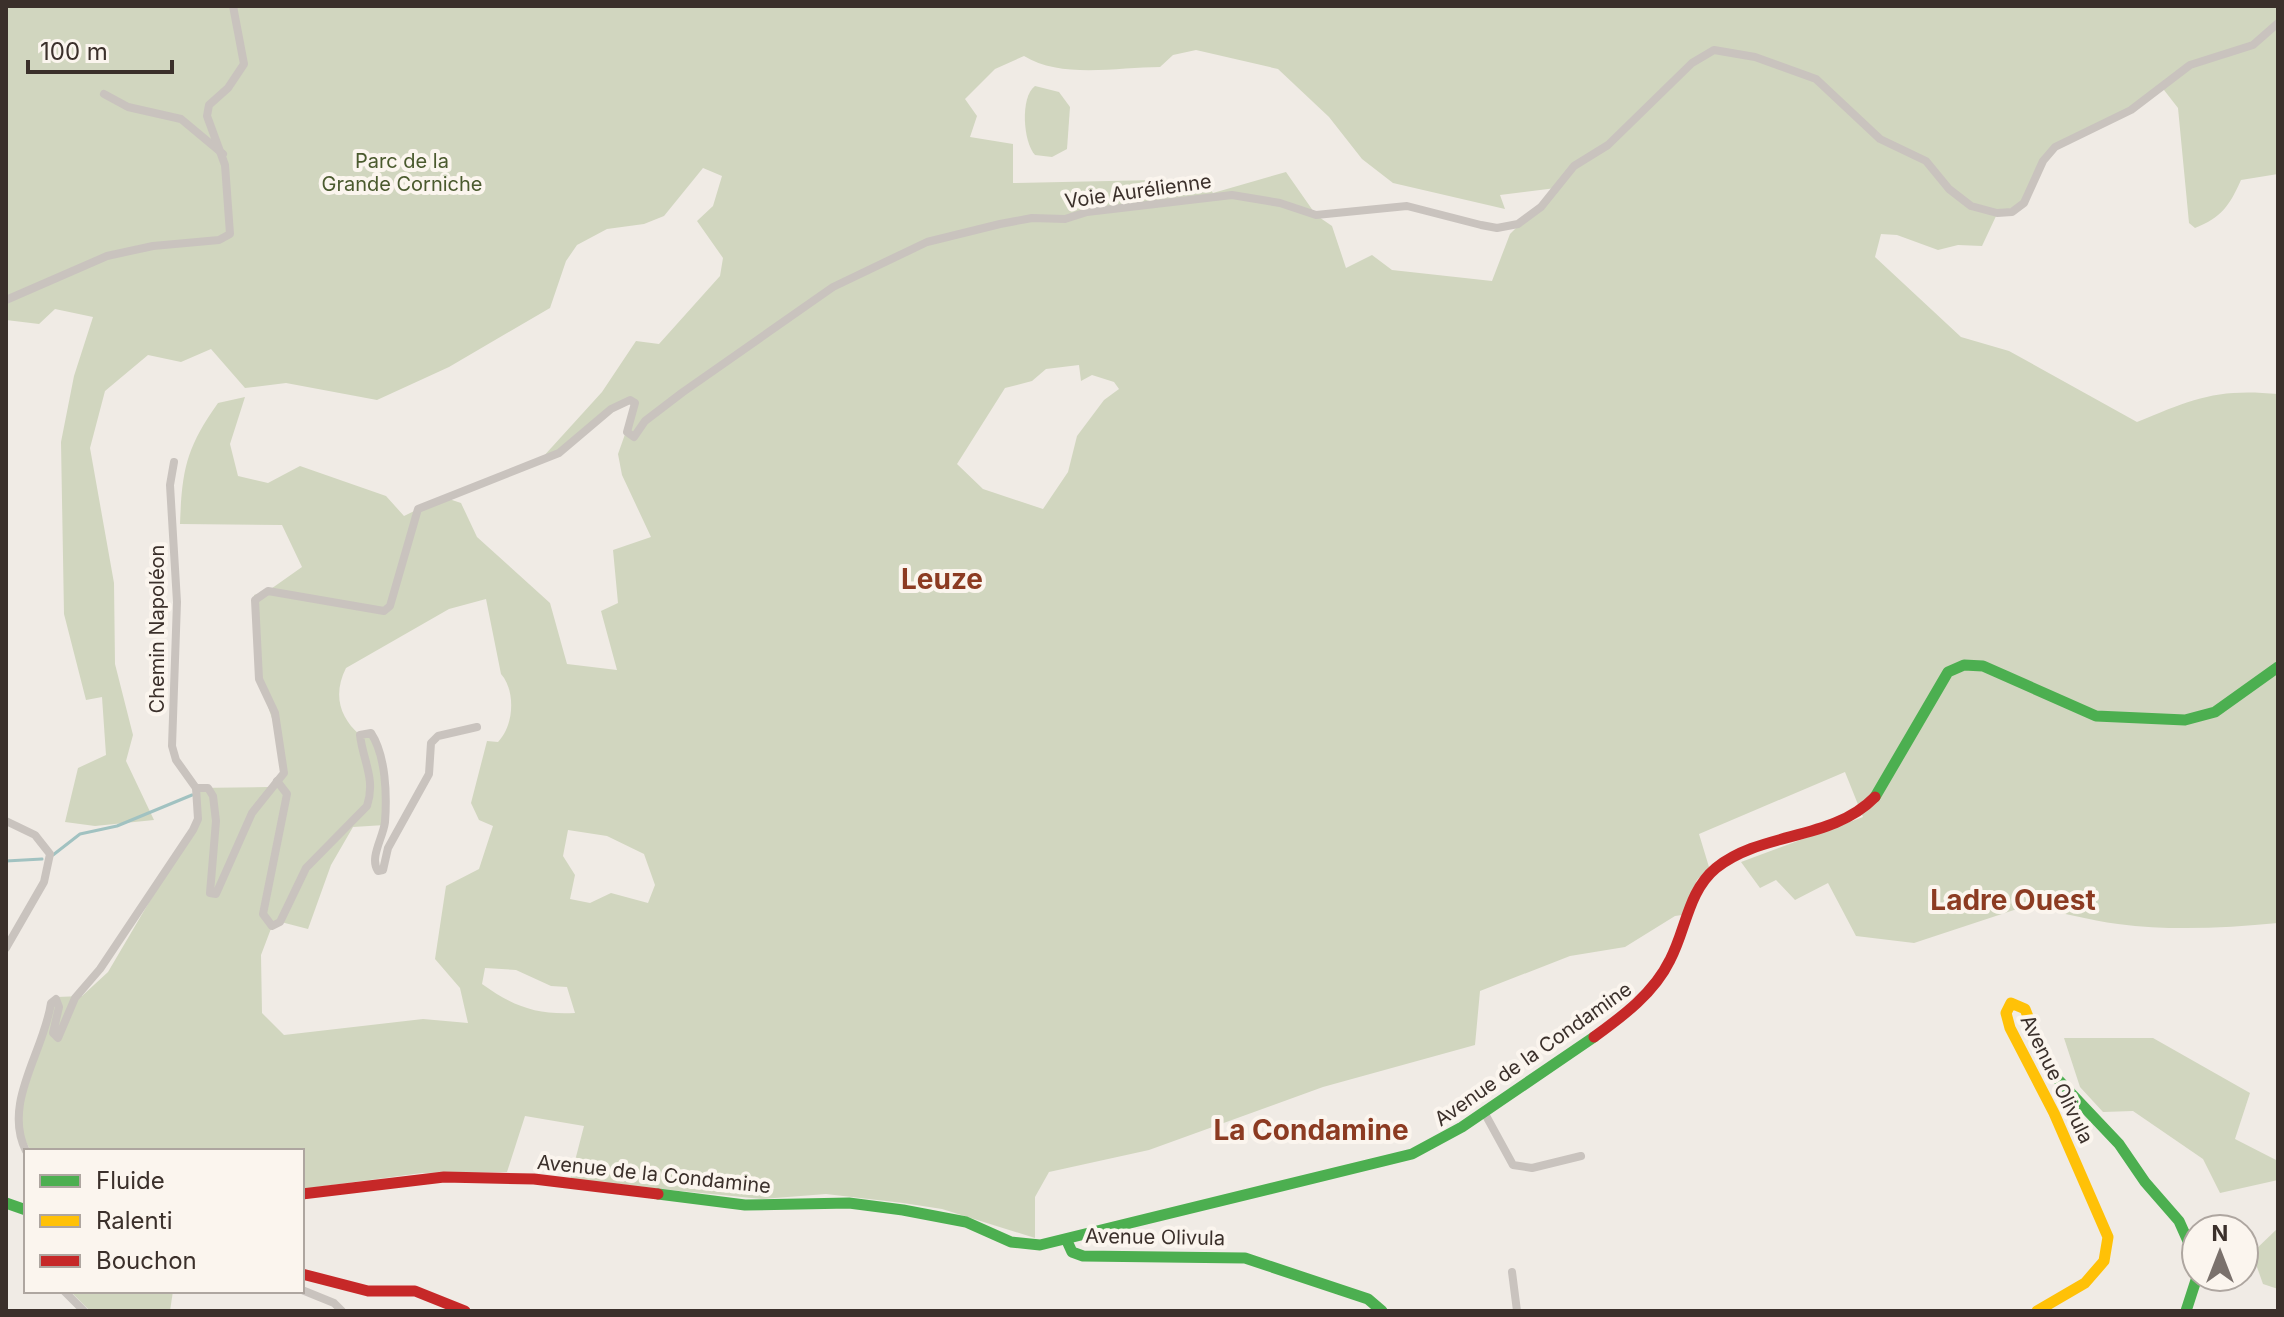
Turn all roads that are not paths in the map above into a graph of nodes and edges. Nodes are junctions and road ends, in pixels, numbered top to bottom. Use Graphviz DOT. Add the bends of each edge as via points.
graph roads {
  1 [pos="233,6"];
  2 [pos="2278,23"];
  3 [pos="104,94"];
  4 [pos="223,154"];
  5 [pos="6,300"];
  6 [pos="174,462"];
  7 [pos="2278,667"];
  8 [pos="477,727"];
  9 [pos="277,781"];
  10 [pos="196,788"];
  11 [pos="6,821"];
  12 [pos="6,948"];
  13 [pos="1484,1112"];
  14 [pos="25,1149"];
  15 [pos="1581,1156"];
  16 [pos="304,1194"];
  17 [pos="2180,1223"];
  18 [pos="1067,1241"];
  19 [pos="1512,1272"];
  20 [pos="304,1275"];
  21 [pos="304,1291"];
  22 [pos="66,1293"];
  23 [pos="84,1311"];
  24 [pos="342,1311"];
  25 [pos="465,1311"];
  26 [pos="1382,1311"];
  27 [pos="1517,1311"];
  28 [pos="2037,1311"];
  1 -- 4 [label="street" via="244,64 212,101 207,116"];
  2 -- 9 [label="street, Voie Aurélienne" via="2253,45 2190,65 2131,110 2055,147 2024,203 2012,212 1971,206 1926,161 1880,139 1816,79 1755,57 1714,50 1692,63 1608,145 1574,166 1529,218 1508,226 1481,225 1407,206 1316,215 1280,203 1220,195 1065,219 1032,218 927,242 833,287 683,392 645,421 634,437 627,432 635,403 630,400 611,409 559,453 418,509 390,606 384,611 268,591 260,594 255,600 259,679 275,713 282,749 284,773"];
  3 -- 4 [label="street" via="128,107 181,119"];
  4 -- 5 [label="street" via="230,215 227,237 107,256"];
  6 -- 10 [label="street, Chemin Napoléon" via="172,746"];
  7 -- 13 [label="main road, Avenue de la Condamine" via="2215,712 2185,720 2096,716 1983,666 1964,665 1948,672 1869,805 1714,868 1703,882 1668,967 1649,992"];
  8 -- 9 [label="street" via="438,736 431,743 429,774 378,871 374,860 385,825 382,770 371,733 360,735 370,771 367,806 306,868 280,922 272,926 263,914 287,794"];
  9 -- 10 [label="street, Chemin Napoléon" via="252,813 216,894 208,887 215,852 213,796 208,788"];
  10 -- 14 [label="street" via="198,819 193,830 75,998 58,1038 53,1033 59,1007 56,999 51,1003 19,1103 18,1132"];
  11 -- 12 [label="street" via="35,835 50,854 44,882"];
  13 -- 15 [label="street" via="1513,1165 1532,1168"];
  13 -- 18 [label="main road, Avenue de la Condamine" via="1412,1154"];
  16 -- 18 [label="main road, Avenue de la Condamine" via="444,1177 534,1179 745,1205 849,1203 941,1215 1011,1242"];
  17 -- 28 [label="main road, Avenue Olivula" via="2119,1144 2048,1069 2025,1009 2011,1003 2006,1013 2010,1028 2108,1237 2104,1261 2085,1283"];
  18 -- 26 [label="main road, Avenue Olivula" via="1072,1252 1083,1256 1245,1258 1368,1299"];
  19 -- 27 [label="street"];
  20 -- 25 [label="main road" via="368,1291 415,1291"];
  21 -- 24 [label="street"];
  22 -- 23 [label="street"];
}
